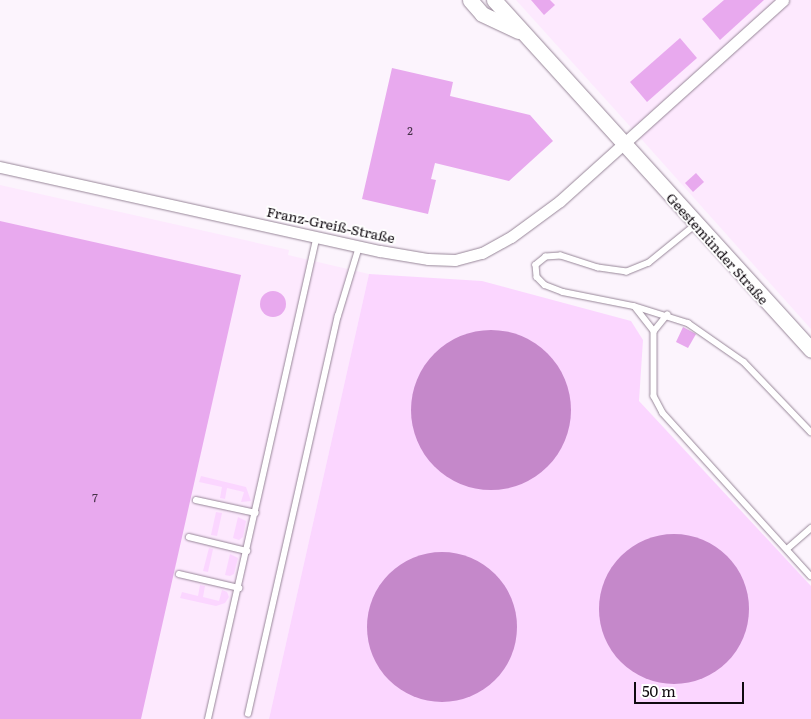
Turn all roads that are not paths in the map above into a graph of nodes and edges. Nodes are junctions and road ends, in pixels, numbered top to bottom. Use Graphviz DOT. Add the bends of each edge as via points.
graph roads {
  1 [pos="470,0"];
  2 [pos="494,0"];
  3 [pos="783,0"];
  4 [pos="524,34"];
  5 [pos="624,146"];
  6 [pos="0,167"];
  7 [pos="697,224"];
  8 [pos="317,237"];
  9 [pos="359,247"];
  10 [pos="634,306"];
  11 [pos="667,315"];
  12 [pos="654,331"];
  13 [pos="811,350"];
  14 [pos="811,432"];
  15 [pos="196,500"];
  16 [pos="256,513"];
  17 [pos="811,528"];
  18 [pos="189,537"];
  19 [pos="787,550"];
  20 [pos="247,551"];
  21 [pos="180,574"];
  22 [pos="811,576"];
  23 [pos="239,588"];
  24 [pos="248,714"];
  25 [pos="208,719"];
  1 -- 4 [label="street, Geestemünder Straße" via="482,14"];
  2 -- 4 [label="street, Geestemünder Straße"];
  3 -- 5 [label="street"];
  4 -- 5 [label="street, Geestemünder Straße"];
  5 -- 7 [label="street, Geestemünder Straße"];
  5 -- 9 [label="street, Franz-Greiß-Straße" via="560,201 511,237 482,253 456,260 428,259"];
  6 -- 8 [label="street, Franz-Greiß-Straße"];
  7 -- 10 [label="lane" via="649,263 628,272 598,268 561,256 546,257 536,265 537,277 545,286"];
  7 -- 13 [label="street, Geestemünder Straße"];
  8 -- 9 [label="street, Franz-Greiß-Straße"];
  8 -- 16 [label="lane"];
  9 -- 24 [label="lane" via="338,316"];
  10 -- 11 [label="lane"];
  10 -- 12 [label="lane"];
  11 -- 12 [label="lane"];
  11 -- 14 [label="lane" via="688,323 744,362"];
  12 -- 19 [label="lane" via="654,396 662,413"];
  15 -- 16 [label="lane"];
  16 -- 20 [label="lane"];
  17 -- 19 [label="lane"];
  18 -- 20 [label="lane"];
  19 -- 22 [label="lane"];
  20 -- 23 [label="lane"];
  21 -- 23 [label="lane"];
  23 -- 25 [label="lane"];
}
